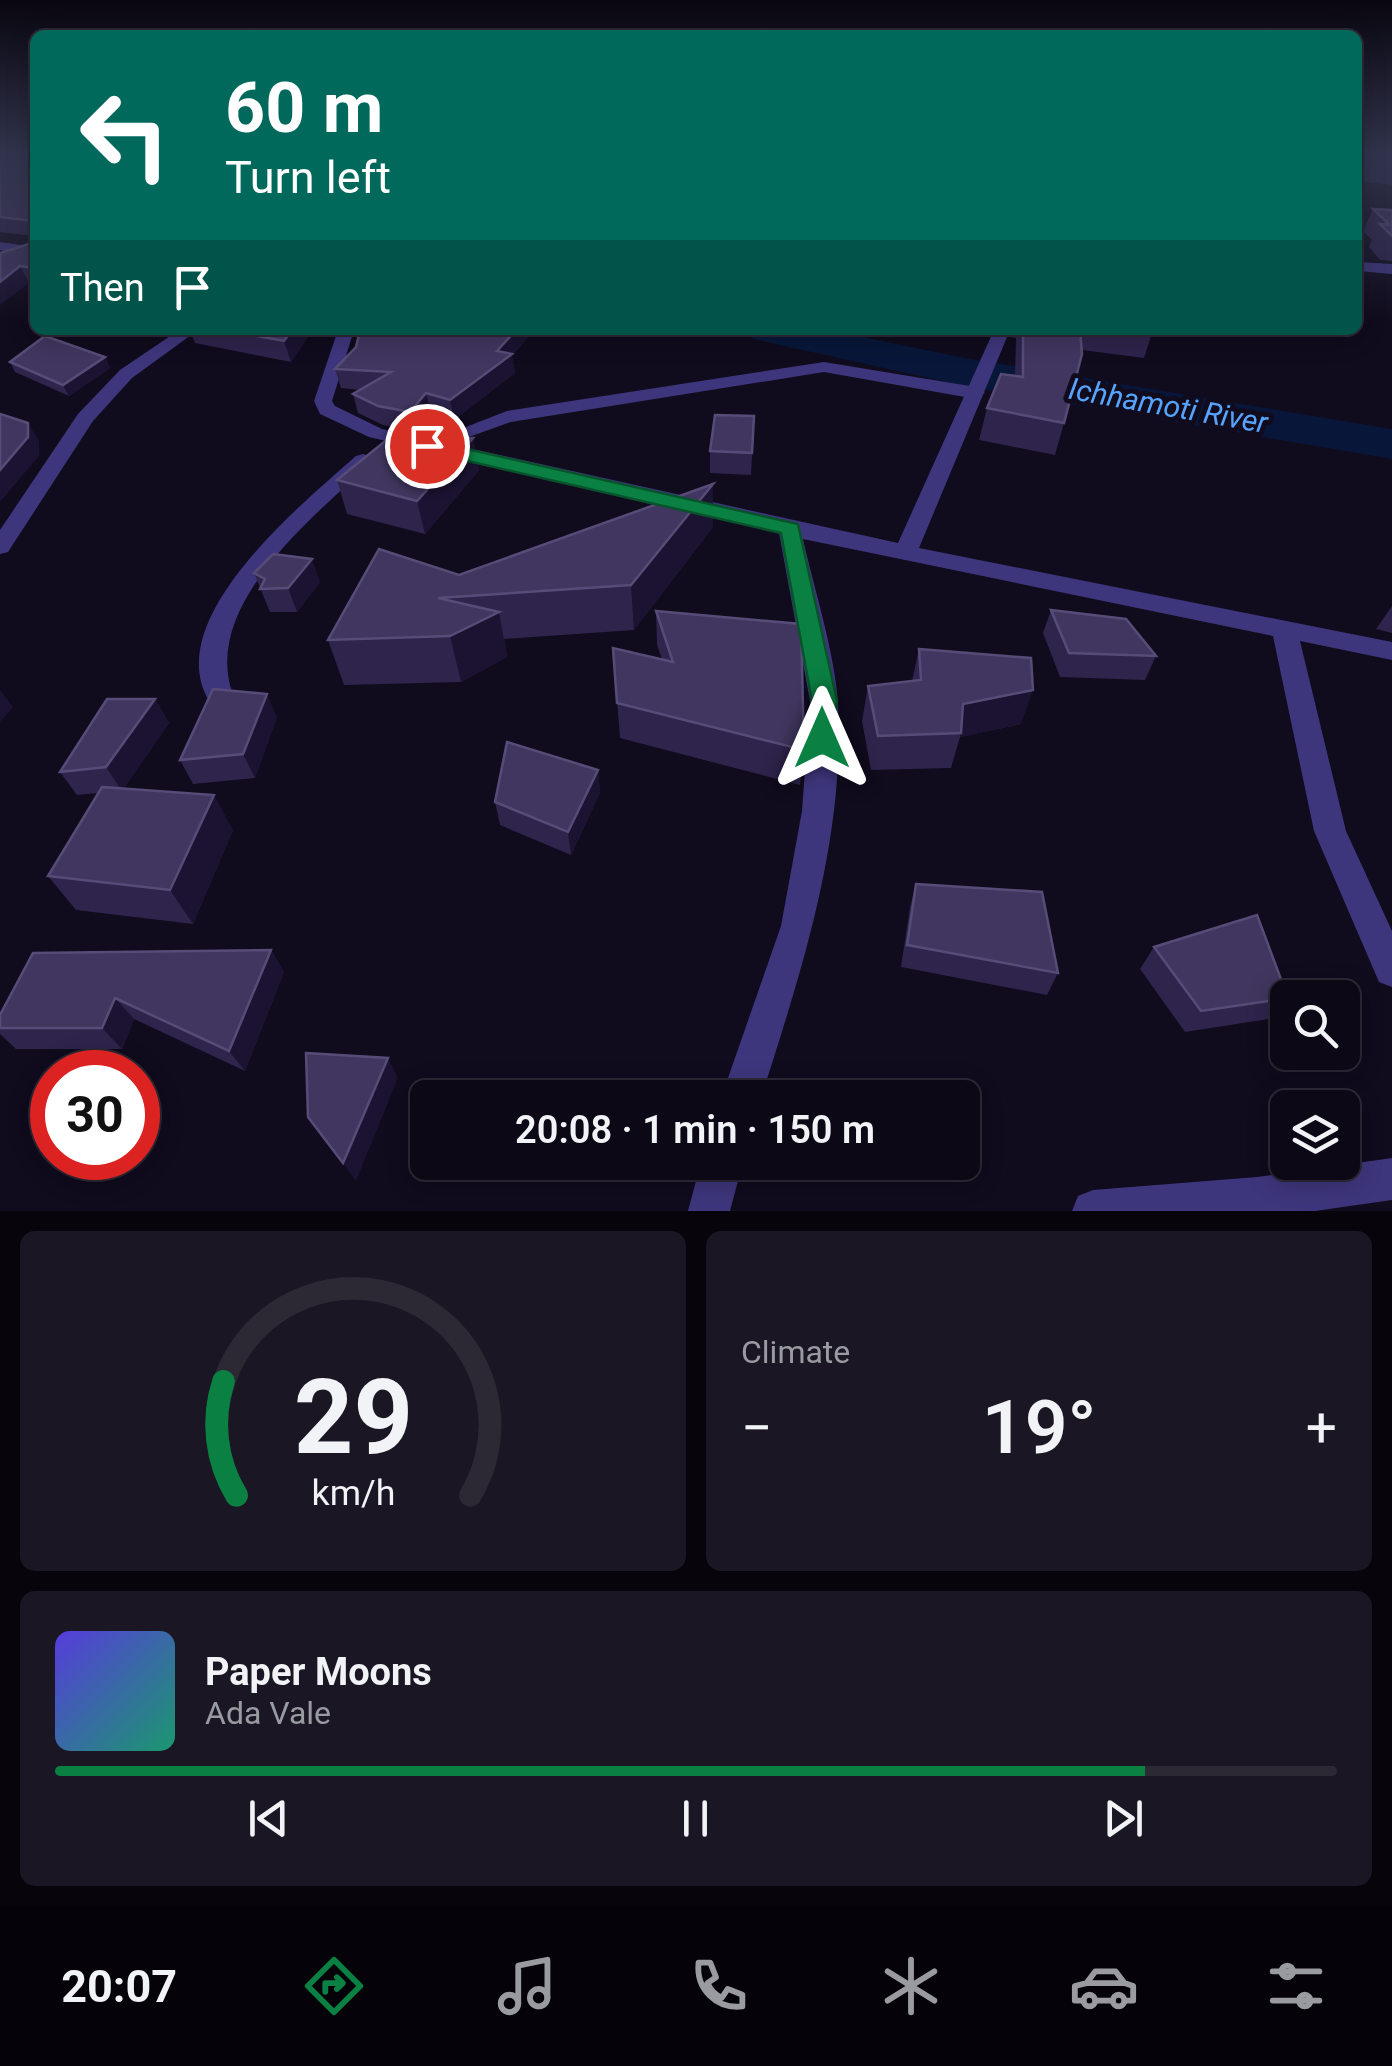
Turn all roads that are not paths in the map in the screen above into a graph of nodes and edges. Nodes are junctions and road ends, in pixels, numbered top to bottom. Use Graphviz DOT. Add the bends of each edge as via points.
graph roads {
  1 [pos="4,248"];
  2 [pos="30,250"];
  3 [pos="1362,267"];
  4 [pos="1392,269"];
  5 [pos="183,335"];
  6 [pos="344,335"];
  7 [pos="999,335"];
  8 [pos="976,392"];
  9 [pos="389,436"];
  10 [pos="427,446"];
  11 [pos="790,529"];
  12 [pos="0,547"];
  13 [pos="906,551"];
  14 [pos="1284,629"];
  15 [pos="1392,652"];
  16 [pos="218,692"];
  17 [pos="1392,970"];
  18 [pos="746,1080"];
  19 [pos="1392,1179"];
  20 [pos="717,1180"];
  21 [pos="709,1211"];
  22 [pos="1094,1211"];
  1 -- 2 [label="street"];
  3 -- 4 [label="street"];
  5 -- 12 [label="street" via="126,374 85,418"];
  6 -- 9 [label="street" via="323,401 328,410"];
  7 -- 8 [label="street"];
  8 -- 10 [label="street" via="824,367 507,417"];
  8 -- 13 [label="street"];
  9 -- 10 [label="street"];
  9 -- 16 [label="street" via="307,513 245,585 210,665"];
  10 -- 11 [label="street"];
  11 -- 13 [label="street"];
  11 -- 18 [label="street" via="824,701 818,811 798,926"];
  13 -- 14 [label="street"];
  14 -- 15 [label="street"];
  14 -- 17 [label="street" via="1330,831"];
  19 -- 22 [label="street"];
  20 -- 21 [label="street"];
}
